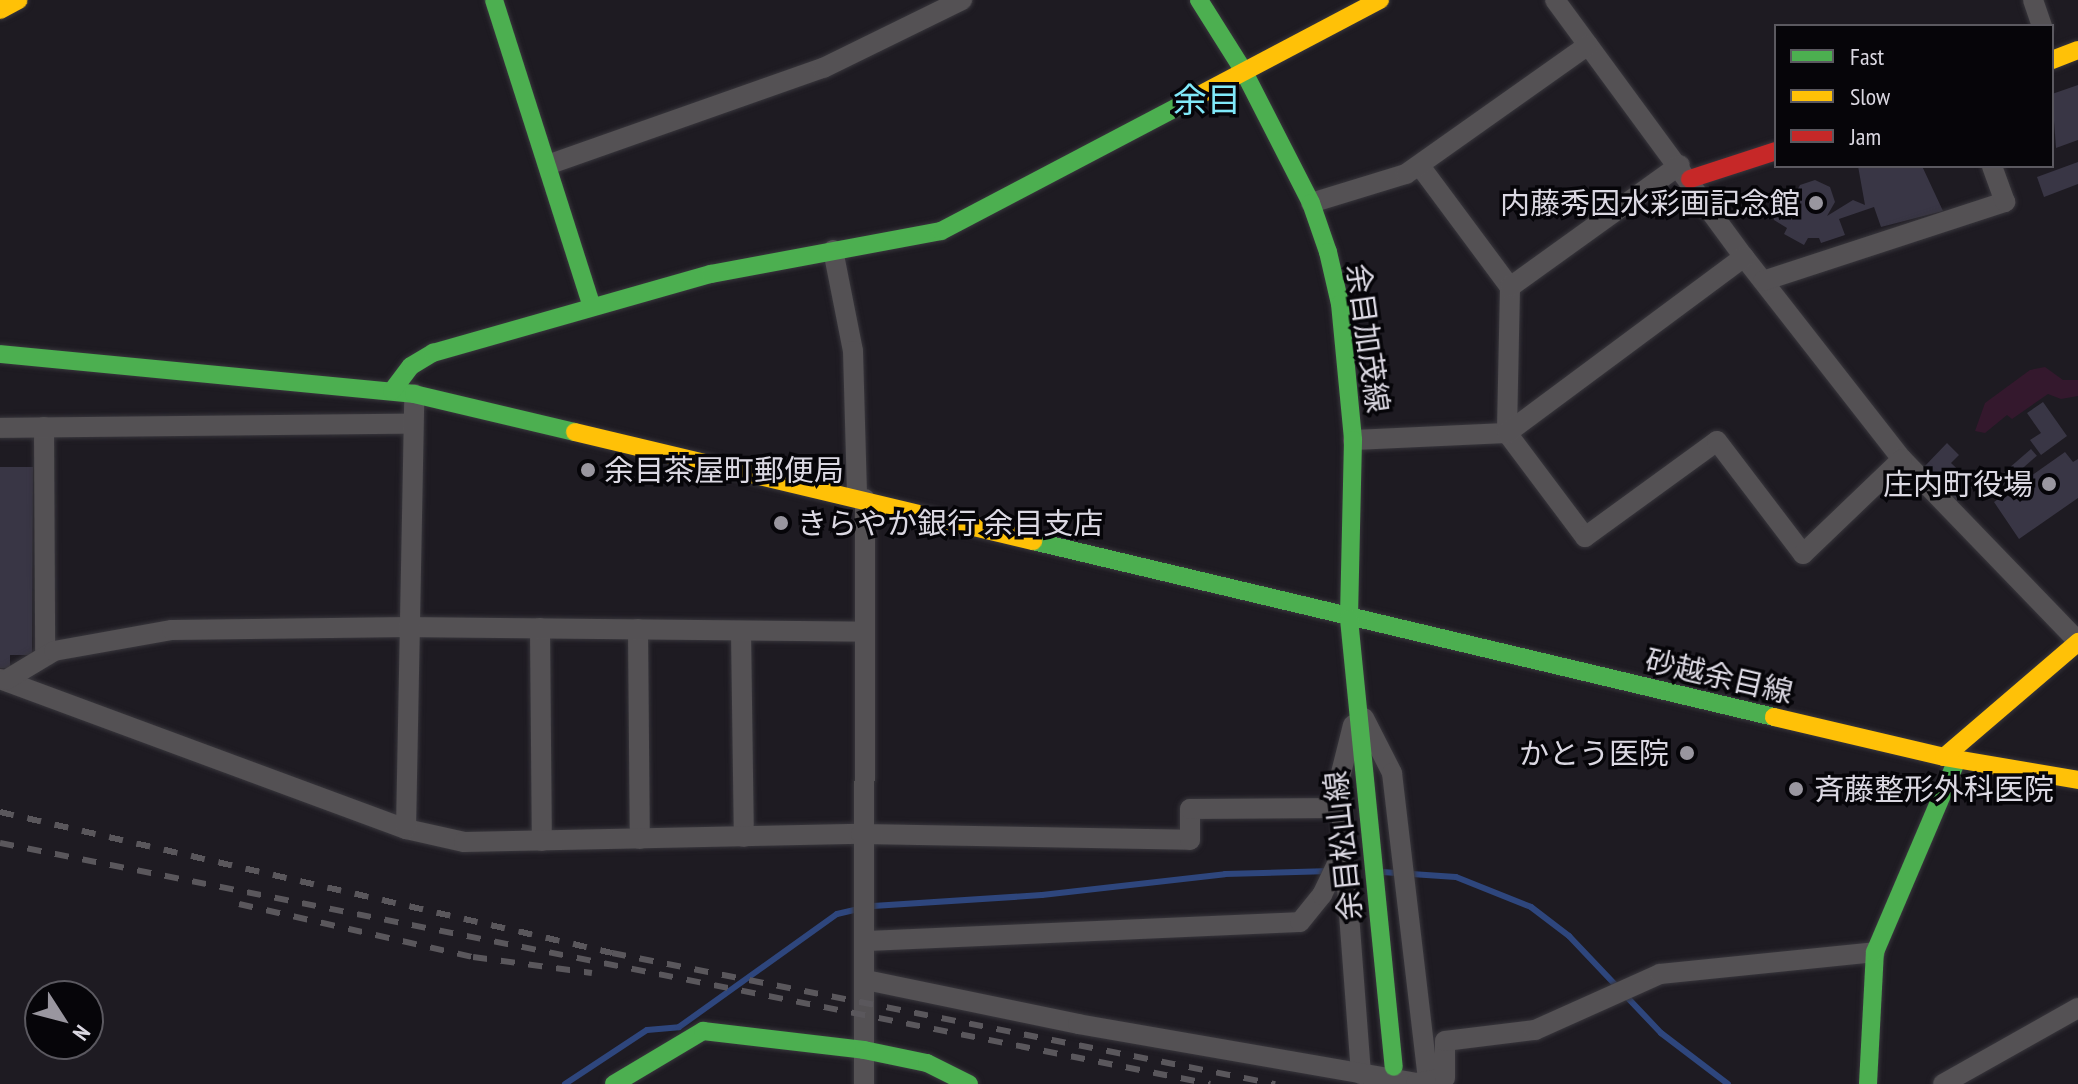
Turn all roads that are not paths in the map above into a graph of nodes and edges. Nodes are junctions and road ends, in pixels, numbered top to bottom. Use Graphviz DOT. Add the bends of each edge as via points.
graph roads {
  1 [pos="19,0"];
  2 [pos="494,0"];
  3 [pos="962,0"];
  4 [pos="1199,0"];
  5 [pos="1380,0"];
  6 [pos="1555,0"];
  7 [pos="2033,0"];
  8 [pos="0,10"];
  9 [pos="2041,24"];
  10 [pos="1588,45"];
  11 [pos="2078,50"];
  12 [pos="2054,58"];
  13 [pos="1243,70"];
  14 [pos="1774,151"];
  15 [pos="550,164"];
  16 [pos="1420,166"];
  17 [pos="1993,168"];
  18 [pos="1685,172"];
  19 [pos="1311,203"];
  20 [pos="833,250"];
  21 [pos="1744,257"];
  22 [pos="1763,281"];
  23 [pos="1510,287"];
  24 [pos="592,307"];
  25 [pos="0,354"];
  26 [pos="392,391"];
  27 [pos="414,394"];
  28 [pos="411,424"];
  29 [pos="44,427"];
  30 [pos="0,428"];
  31 [pos="1507,433"];
  32 [pos="1353,440"];
  33 [pos="1902,459"];
  34 [pos="861,498"];
  35 [pos="1349,619"];
  36 [pos="410,627"];
  37 [pos="540,628"];
  38 [pos="638,629"];
  39 [pos="741,631"];
  40 [pos="862,632"];
  41 [pos="2078,641"];
  42 [pos="45,656"];
  43 [pos="3,680"];
  44 [pos="1358,705"];
  45 [pos="1950,758"];
  46 [pos="2078,780"];
  47 [pos="1341,808"];
  48 [pos="406,829"];
  49 [pos="861,834"];
  50 [pos="744,837"];
  51 [pos="640,839"];
  52 [pos="542,841"];
  53 [pos="1344,849"];
  54 [pos="866,941"];
  55 [pos="1875,952"];
  56 [pos="866,980"];
  57 [pos="2078,1008"];
  58 [pos="864,1050"];
  59 [pos="1394,1067"];
  60 [pos="1361,1074"];
  61 [pos="1428,1081"];
  62 [pos="614,1084"];
  63 [pos="864,1084"];
  64 [pos="969,1084"];
  65 [pos="1868,1084"];
  66 [pos="1943,1084"];
  1 -- 8 [label="street"];
  2 -- 15 [label="street"];
  3 -- 15 [label="street" via="823,68"];
  4 -- 13 [label="street, 余目加茂線"];
  5 -- 13 [label="street"];
  6 -- 10 [label="street"];
  7 -- 9 [label="street"];
  10 -- 16 [label="street"];
  10 -- 18 [label="street"];
  11 -- 12 [label="street"];
  13 -- 19 [label="street, 余目加茂線"];
  13 -- 20 [label="street" via="941,231"];
  14 -- 18 [label="street"];
  15 -- 24 [label="street"];
  16 -- 19 [label="street"];
  16 -- 23 [label="street"];
  17 -- 22 [label="street" via="2005,202"];
  18 -- 21 [label="street"];
  18 -- 23 [label="street"];
  19 -- 32 [label="street, 余目加茂線" via="1340,304"];
  20 -- 24 [label="street" via="711,274"];
  20 -- 34 [label="street" via="853,351"];
  21 -- 22 [label="street"];
  21 -- 31 [label="street"];
  22 -- 33 [label="street"];
  23 -- 31 [label="street"];
  24 -- 26 [label="street" via="433,353 411,366"];
  25 -- 26 [label="street, 砂越余目線"];
  26 -- 27 [label="street, 砂越余目線"];
  27 -- 28 [label="street"];
  27 -- 34 [label="street, 砂越余目線"];
  28 -- 29 [label="street"];
  28 -- 36 [label="street"];
  29 -- 30 [label="street"];
  29 -- 42 [label="street"];
  31 -- 32 [label="street"];
  31 -- 33 [label="street" via="1585,537 1717,441 1803,554"];
  32 -- 35 [label="street, 余目加茂線"];
  33 -- 41 [label="street"];
  34 -- 35 [label="street, 砂越余目線"];
  34 -- 40 [label="street"];
  35 -- 44 [label="street, 余目松山線"];
  35 -- 45 [label="street, 砂越余目線"];
  36 -- 37 [label="street"];
  36 -- 42 [label="street" via="172,630"];
  36 -- 48 [label="street"];
  37 -- 38 [label="street"];
  37 -- 52 [label="street"];
  38 -- 39 [label="street"];
  38 -- 51 [label="street"];
  39 -- 40 [label="street"];
  39 -- 50 [label="street"];
  40 -- 49 [label="street"];
  41 -- 45 [label="street"];
  42 -- 43 [label="street"];
  43 -- 48 [label="street"];
  44 -- 47 [label="street" via="1339,781"];
  44 -- 59 [label="street, 余目松山線"];
  44 -- 61 [label="street" via="1392,773"];
  45 -- 46 [label="street, 砂越余目線"];
  45 -- 55 [label="street"];
  47 -- 49 [label="street" via="1190,809 1190,840"];
  47 -- 53 [label="street"];
  48 -- 52 [label="street" via="464,842"];
  49 -- 50 [label="street"];
  49 -- 54 [label="street"];
  50 -- 51 [label="street"];
  51 -- 52 [label="street"];
  53 -- 54 [label="street" via="1322,895 1300,922"];
  53 -- 60 [label="street"];
  54 -- 56 [label="street"];
  55 -- 61 [label="street" via="1660,974 1535,1030 1445,1041 1445,1078"];
  55 -- 65 [label="street"];
  56 -- 58 [label="street"];
  56 -- 60 [label="street"];
  57 -- 66 [label="street"];
  58 -- 62 [label="street" via="703,1031"];
  58 -- 63 [label="street"];
  58 -- 64 [label="street" via="927,1063"];
  60 -- 61 [label="street"];
}
